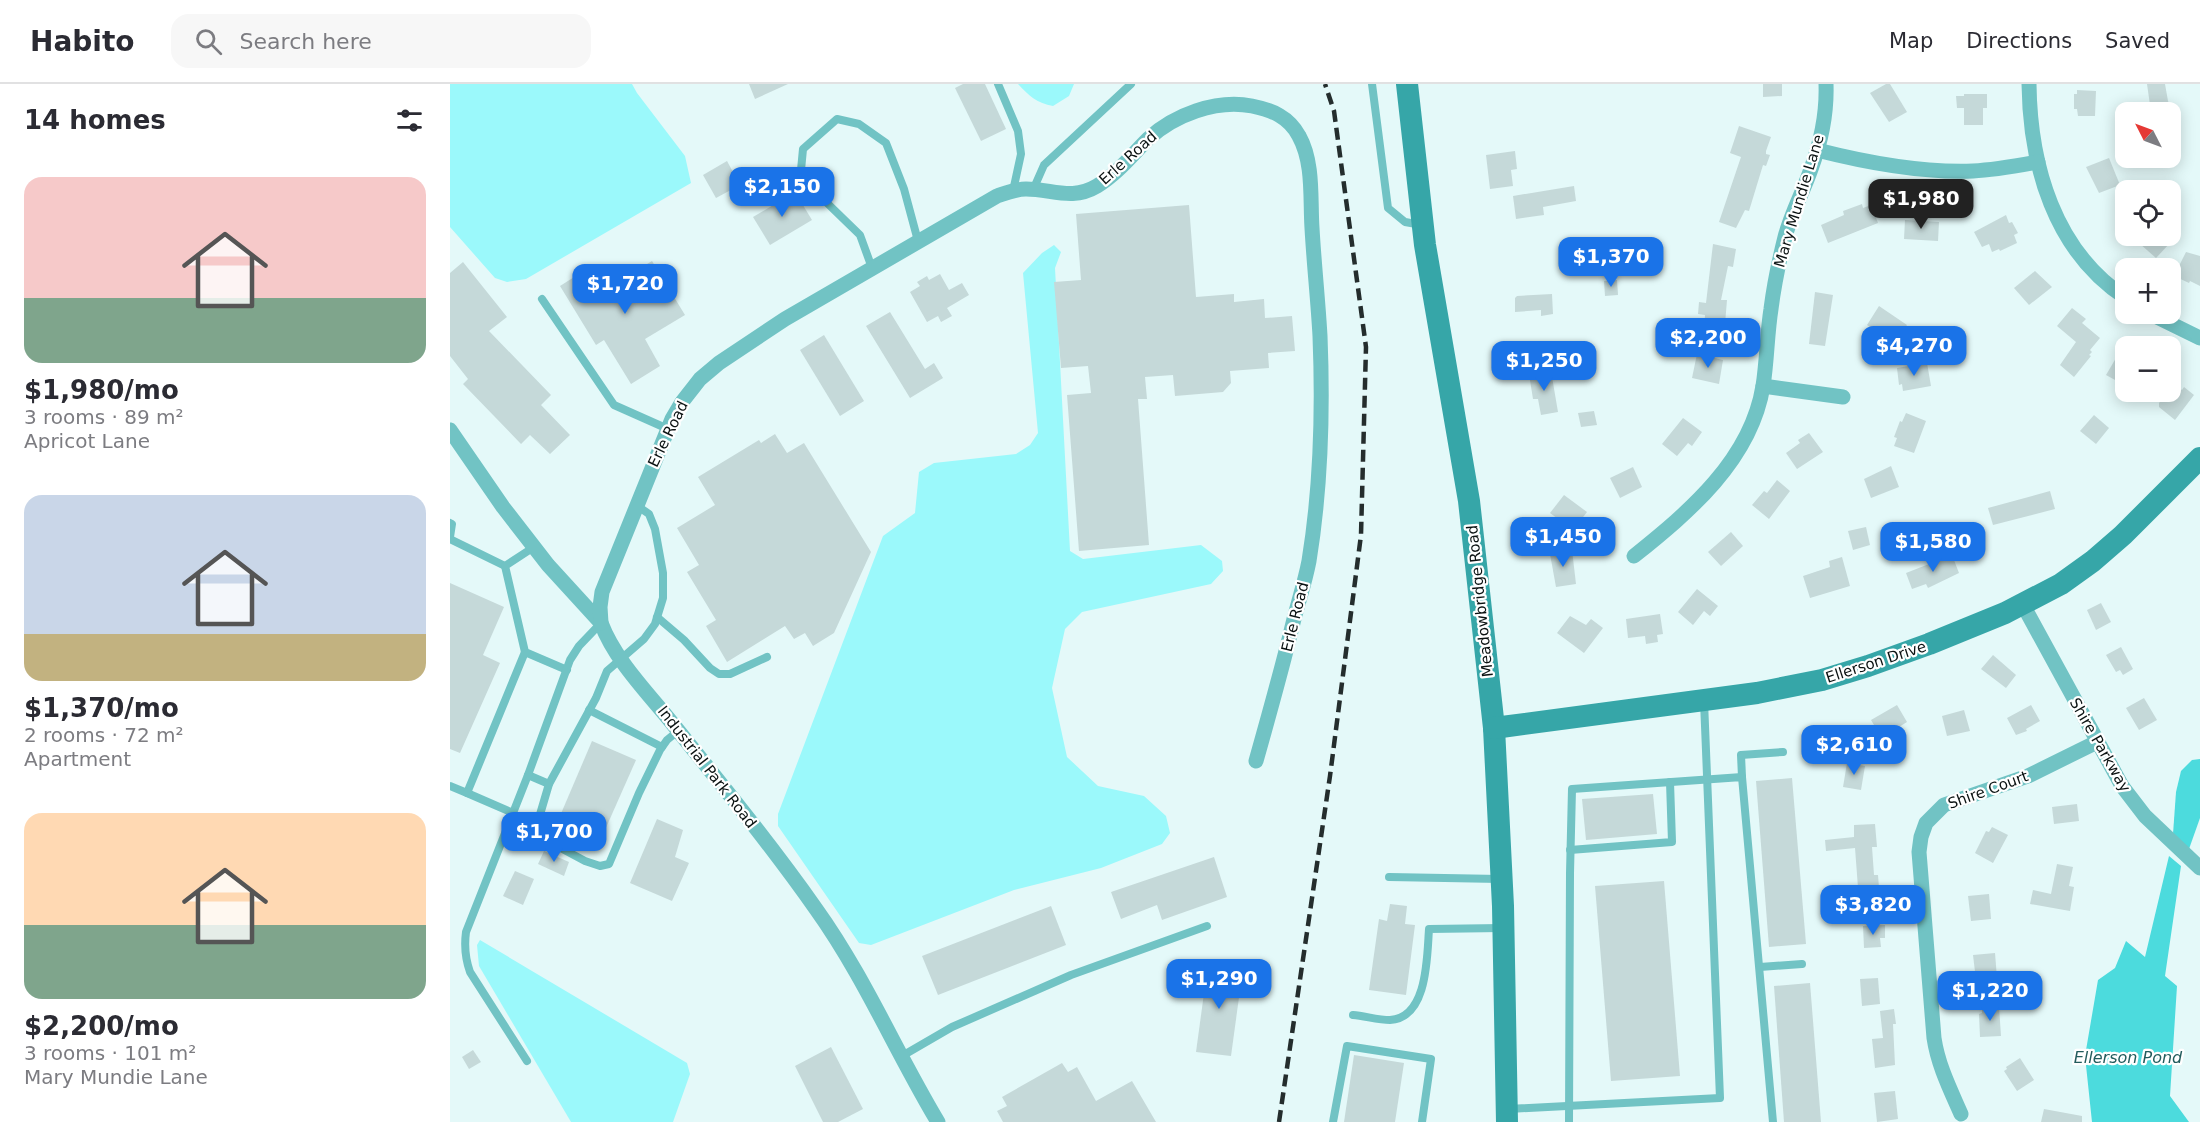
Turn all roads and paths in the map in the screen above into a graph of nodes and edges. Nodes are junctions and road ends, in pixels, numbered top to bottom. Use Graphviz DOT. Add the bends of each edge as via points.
graph roads {
  1 [pos="998,84"];
  2 [pos="1131,84"];
  3 [pos="1372,84"];
  4 [pos="1407,84"];
  5 [pos="1826,84"];
  6 [pos="2030,84"];
  7 [pos="1817,150"];
  8 [pos="2038,162"];
  9 [pos="1033,190"];
  10 [pos="1013,191"];
  11 [pos="1423,226"];
  12 [pos="918,241"];
  13 [pos="872,268"];
  14 [pos="2115,289"];
  15 [pos="542,299"];
  16 [pos="2171,324"];
  17 [pos="2200,338"];
  18 [pos="1763,386"];
  19 [pos="1843,398"];
  20 [pos="668,429"];
  21 [pos="450,430"];
  22 [pos="2200,458"];
  23 [pos="636,505"];
  24 [pos="450,523"];
  25 [pos="450,538"];
  26 [pos="534,547"];
  27 [pos="1634,556"];
  28 [pos="506,566"];
  29 [pos="2024,605"];
  30 [pos="657,617"];
  31 [pos="601,623"];
  32 [pos="525,652"];
  33 [pos="767,657"];
  34 [pos="621,659"];
  35 [pos="567,670"];
  36 [pos="1704,700"];
  37 [pos="589,711"];
  38 [pos="1494,728"];
  39 [pos="678,731"];
  40 [pos="2097,742"];
  41 [pos="662,747"];
  42 [pos="1783,752"];
  43 [pos="1256,761"];
  44 [pos="528,775"];
  45 [pos="1742,777"];
  46 [pos="1707,779"];
  47 [pos="1670,782"];
  48 [pos="549,784"];
  49 [pos="450,786"];
  50 [pos="467,793"];
  51 [pos="513,813"];
  52 [pos="1570,850"];
  53 [pos="2200,868"];
  54 [pos="1389,877"];
  55 [pos="1502,879"];
  56 [pos="1207,926"];
  57 [pos="1504,928"];
  58 [pos="1802,964"];
  59 [pos="1760,968"];
  60 [pos="1353,1015"];
  61 [pos="902,1056"];
  62 [pos="527,1061"];
  63 [pos="1569,1106"];
  64 [pos="1961,1114"];
  65 [pos="1507,1115"];
  66 [pos="938,1122"];
  67 [pos="1333,1122"];
  68 [pos="1422,1122"];
  69 [pos="1569,1122"];
  70 [pos="1773,1122"];
  1 -- 10 [label="lane" via="1018,131 1021,154"];
  2 -- 9 [label="lane" via="1044,165"];
  3 -- 11 [label="lane" via="1388,208 1405,222"];
  4 -- 11 [label="main road, Meadowbridge Road"];
  5 -- 7 [label="street, Mary Mundie Lane"];
  6 -- 8 [label="street" via="2032,134"];
  7 -- 8 [label="street" via="1902,168 1938,171 1974,171"];
  7 -- 18 [label="street, Mary Mundie Lane" via="1778,263"];
  8 -- 14 [label="street" via="2046,194 2066,237 2096,274"];
  9 -- 10 [label="street, Erle Road"];
  9 -- 43 [label="street, Erle Road" via="1058,195 1098,186 1169,123 1209,107 1249,105 1272,111 1289,122 1301,139 1310,188 1320,336 1319,470 1309,562"];
  10 -- 12 [label="street, Erle Road" via="997,196"];
  11 -- 38 [label="main road, Meadowbridge Road" via="1469,501"];
  12 -- 13 [label="street, Erle Road"];
  12 -- 13 [label="lane" via="886,144 859,124 837,119 803,149 801,170 860,236"];
  13 -- 20 [label="street, Erle Road" via="719,363 682,402"];
  15 -- 20 [label="lane" via="614,405"];
  16 -- 17 [label="street"];
  18 -- 19 [label="street"];
  18 -- 27 [label="street, Mary Mundie Lane" via="1750,429 1723,473 1682,516"];
  20 -- 23 [label="street, Erle Road"];
  21 -- 26 [label="street, Industrial Park Road"];
  22 -- 29 [label="main road, Ellerson Drive" via="2093,561"];
  23 -- 30 [label="lane" via="649,514 660,555 663,598"];
  23 -- 31 [label="street, Erle Road" via="602,592"];
  24 -- 25 [label="lane"];
  25 -- 28 [label="lane"];
  26 -- 28 [label="lane"];
  26 -- 31 [label="street, Industrial Park Road"];
  28 -- 32 [label="lane"];
  29 -- 36 [label="main road, Ellerson Drive" via="1929,644 1822,680"];
  29 -- 40 [label="street, Shire Parkway"];
  30 -- 33 [label="lane" via="719,674 730,674"];
  30 -- 34 [label="lane" via="644,639"];
  31 -- 34 [label="street, Industrial Park Road"];
  31 -- 35 [label="lane" via="579,646"];
  32 -- 35 [label="lane"];
  32 -- 50 [label="lane"];
  34 -- 37 [label="lane" via="607,671"];
  34 -- 39 [label="street, Industrial Park Road"];
  35 -- 44 [label="lane"];
  36 -- 38 [label="main road, Ellerson Drive"];
  36 -- 46 [label="lane"];
  37 -- 41 [label="lane"];
  37 -- 48 [label="lane"];
  38 -- 55 [label="main road, Meadowbridge Road"];
  39 -- 41 [label="lane"];
  39 -- 61 [label="street, Industrial Park Road" via="822,917"];
  40 -- 53 [label="street, Shire Parkway" via="2145,816"];
  40 -- 64 [label="street, Shire Court" via="2028,776 1944,805 1926,823 1919,852 1936,1055"];
  41 -- 48 [label="lane" via="609,864 600,866 585,861 544,839 536,828"];
  42 -- 45 [label="lane" via="1741,755"];
  44 -- 48 [label="lane"];
  44 -- 51 [label="lane"];
  45 -- 46 [label="lane"];
  45 -- 59 [label="lane"];
  46 -- 47 [label="lane"];
  46 -- 63 [label="lane" via="1720,1098"];
  47 -- 52 [label="lane" via="1572,789"];
  47 -- 52 [label="lane" via="1672,842"];
  49 -- 50 [label="lane"];
  50 -- 51 [label="lane"];
  51 -- 62 [label="lane" via="464,946 470,972"];
  52 -- 63 [label="lane"];
  54 -- 55 [label="lane"];
  55 -- 57 [label="main road, Meadowbridge Road"];
  56 -- 61 [label="lane" via="1071,975 952,1027"];
  57 -- 60 [label="lane" via="1430,929 1421,997 1407,1015 1391,1020"];
  57 -- 65 [label="main road, Meadowbridge Road"];
  58 -- 59 [label="lane"];
  59 -- 70 [label="lane"];
  61 -- 66 [label="street, Industrial Park Road"];
  63 -- 65 [label="lane"];
  63 -- 69 [label="lane"];
  67 -- 68 [label="lane" via="1347,1046 1431,1059"];
}
